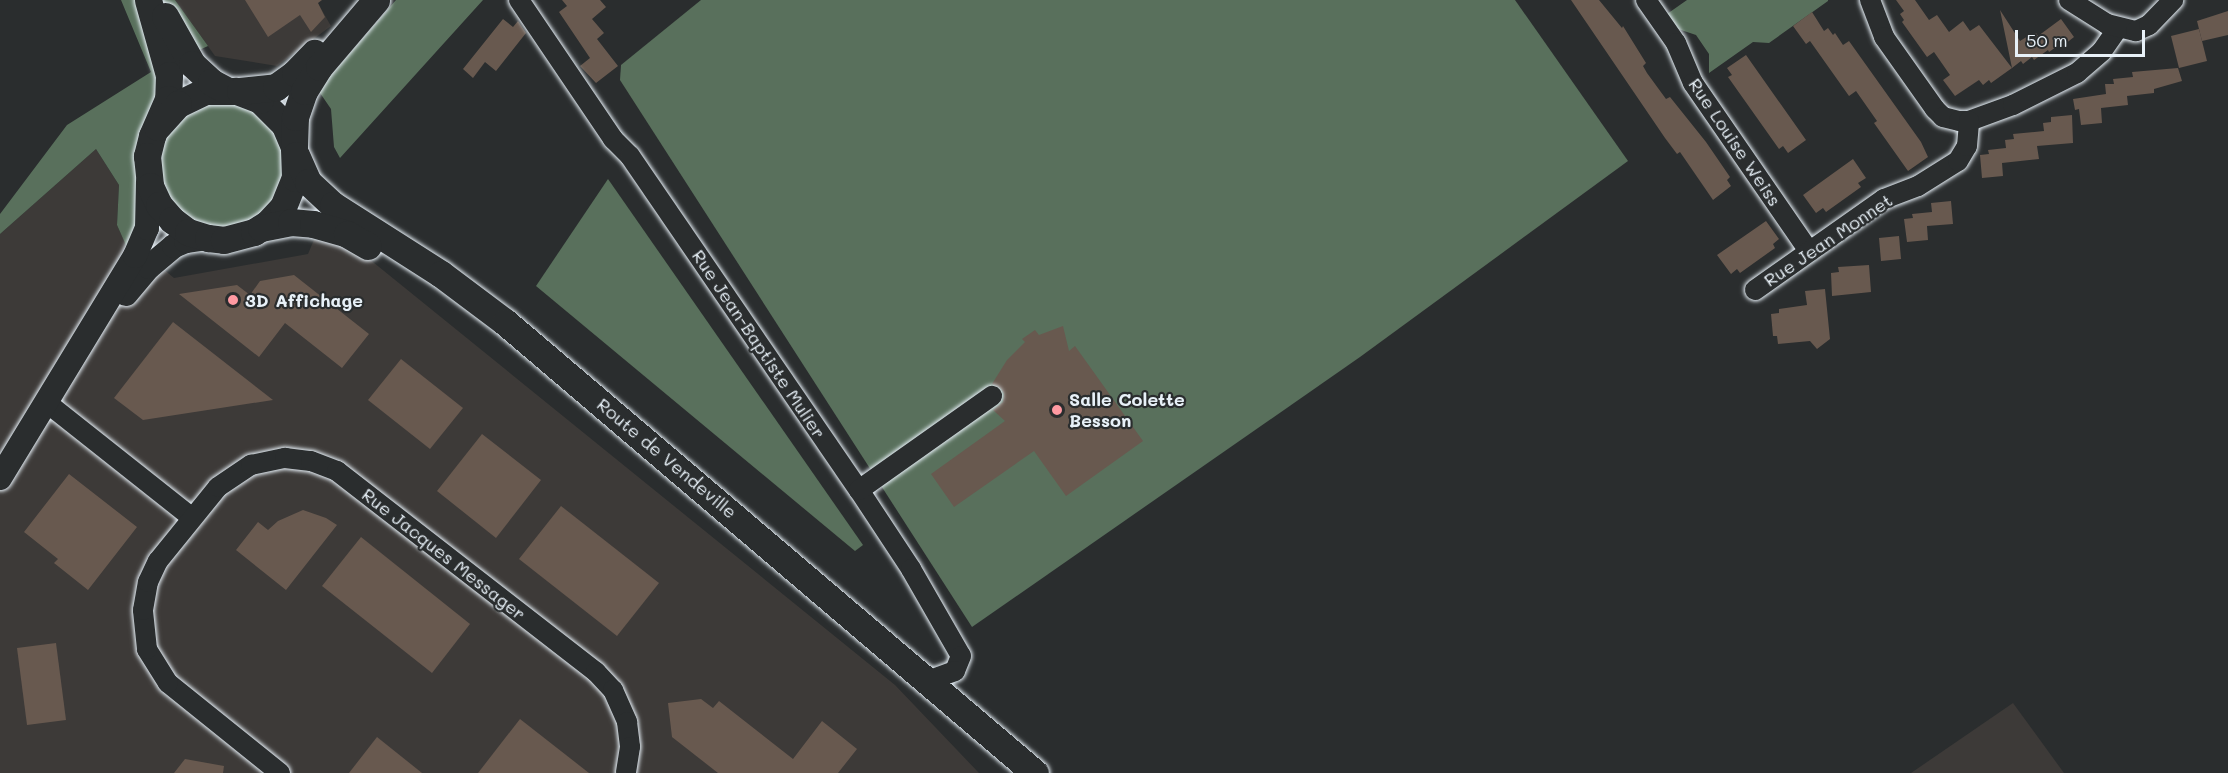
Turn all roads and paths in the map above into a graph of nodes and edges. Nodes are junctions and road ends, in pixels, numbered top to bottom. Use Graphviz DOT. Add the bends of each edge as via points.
graph roads {
  1 [pos="148,0"];
  2 [pos="154,0"];
  3 [pos="376,0"];
  4 [pos="519,0"];
  5 [pos="1646,0"];
  6 [pos="1870,0"];
  7 [pos="2069,0"];
  8 [pos="2173,0"];
  9 [pos="2118,28"];
  10 [pos="231,90"];
  11 [pos="1969,121"];
  12 [pos="157,127"];
  13 [pos="295,151"];
  14 [pos="148,176"];
  15 [pos="261,228"];
  16 [pos="208,238"];
  17 [pos="1809,250"];
  18 [pos="1755,290"];
  19 [pos="72,362"];
  20 [pos="992,396"];
  21 [pos="46,402"];
  22 [pos="0,478"];
  23 [pos="859,490"];
  24 [pos="191,517"];
  25 [pos="928,681"];
  26 [pos="280,773"];
  27 [pos="626,773"];
  28 [pos="1014,773"];
  29 [pos="1035,773"];
  1 -- 12 [label="main road" via="170,75 168,99"];
  2 -- 10 [label="main road" via="192,64 207,79"];
  3 -- 10 [label="main road" via="284,83 267,89"];
  3 -- 13 [label="main road" via="319,67 304,91 295,117"];
  4 -- 23 [label="street, Rue Jean-Baptiste Mulier"];
  5 -- 17 [label="street, Rue Louise Weiss" via="1676,43 1693,83"];
  6 -- 11 [label="street" via="1884,37 1935,109 1948,119"];
  7 -- 9 [label="street"];
  8 -- 9 [label="street" via="2145,28"];
  9 -- 11 [label="street" via="2102,51 2077,73 2013,105"];
  10 -- 12 [label="main road" via="205,92 186,99"];
  10 -- 13 [label="main road" via="252,96 274,110"];
  11 -- 17 [label="street, Rue Jean Monnet" via="1967,146 1958,161 1918,186 1884,199"];
  12 -- 14 [label="main road" via="149,146"];
  13 -- 15 [label="main road" via="291,193 278,213"];
  13 -- 25 [label="main road, Route de Vendeville" via="308,182 333,205 476,298"];
  14 -- 16 [label="main road" via="165,213 188,232"];
  14 -- 19 [label="street" via="150,213 144,237"];
  15 -- 16 [label="main road" via="239,238"];
  15 -- 28 [label="main road, Route de Vendeville" via="303,222 335,229 444,292 563,388"];
  16 -- 19 [label="street" via="186,241 161,256"];
  17 -- 18 [label="street, Rue Jean Monnet"];
  19 -- 21 [label="street"];
  20 -- 23 [label="street"];
  21 -- 22 [label="street"];
  21 -- 24 [label="street"];
  23 -- 25 [label="street, Rue Jean-Baptiste Mulier" via="961,654 956,671"];
  24 -- 26 [label="street, Rue Jacques Messager" via="158,561 148,582 142,610 147,649 176,691"];
  24 -- 27 [label="street, Rue Jacques Messager" via="222,483 251,465 273,459 299,459 337,471 604,680 618,699 627,722 630,747"];
  25 -- 29 [label="main road, Route de Vendeville"];
}
